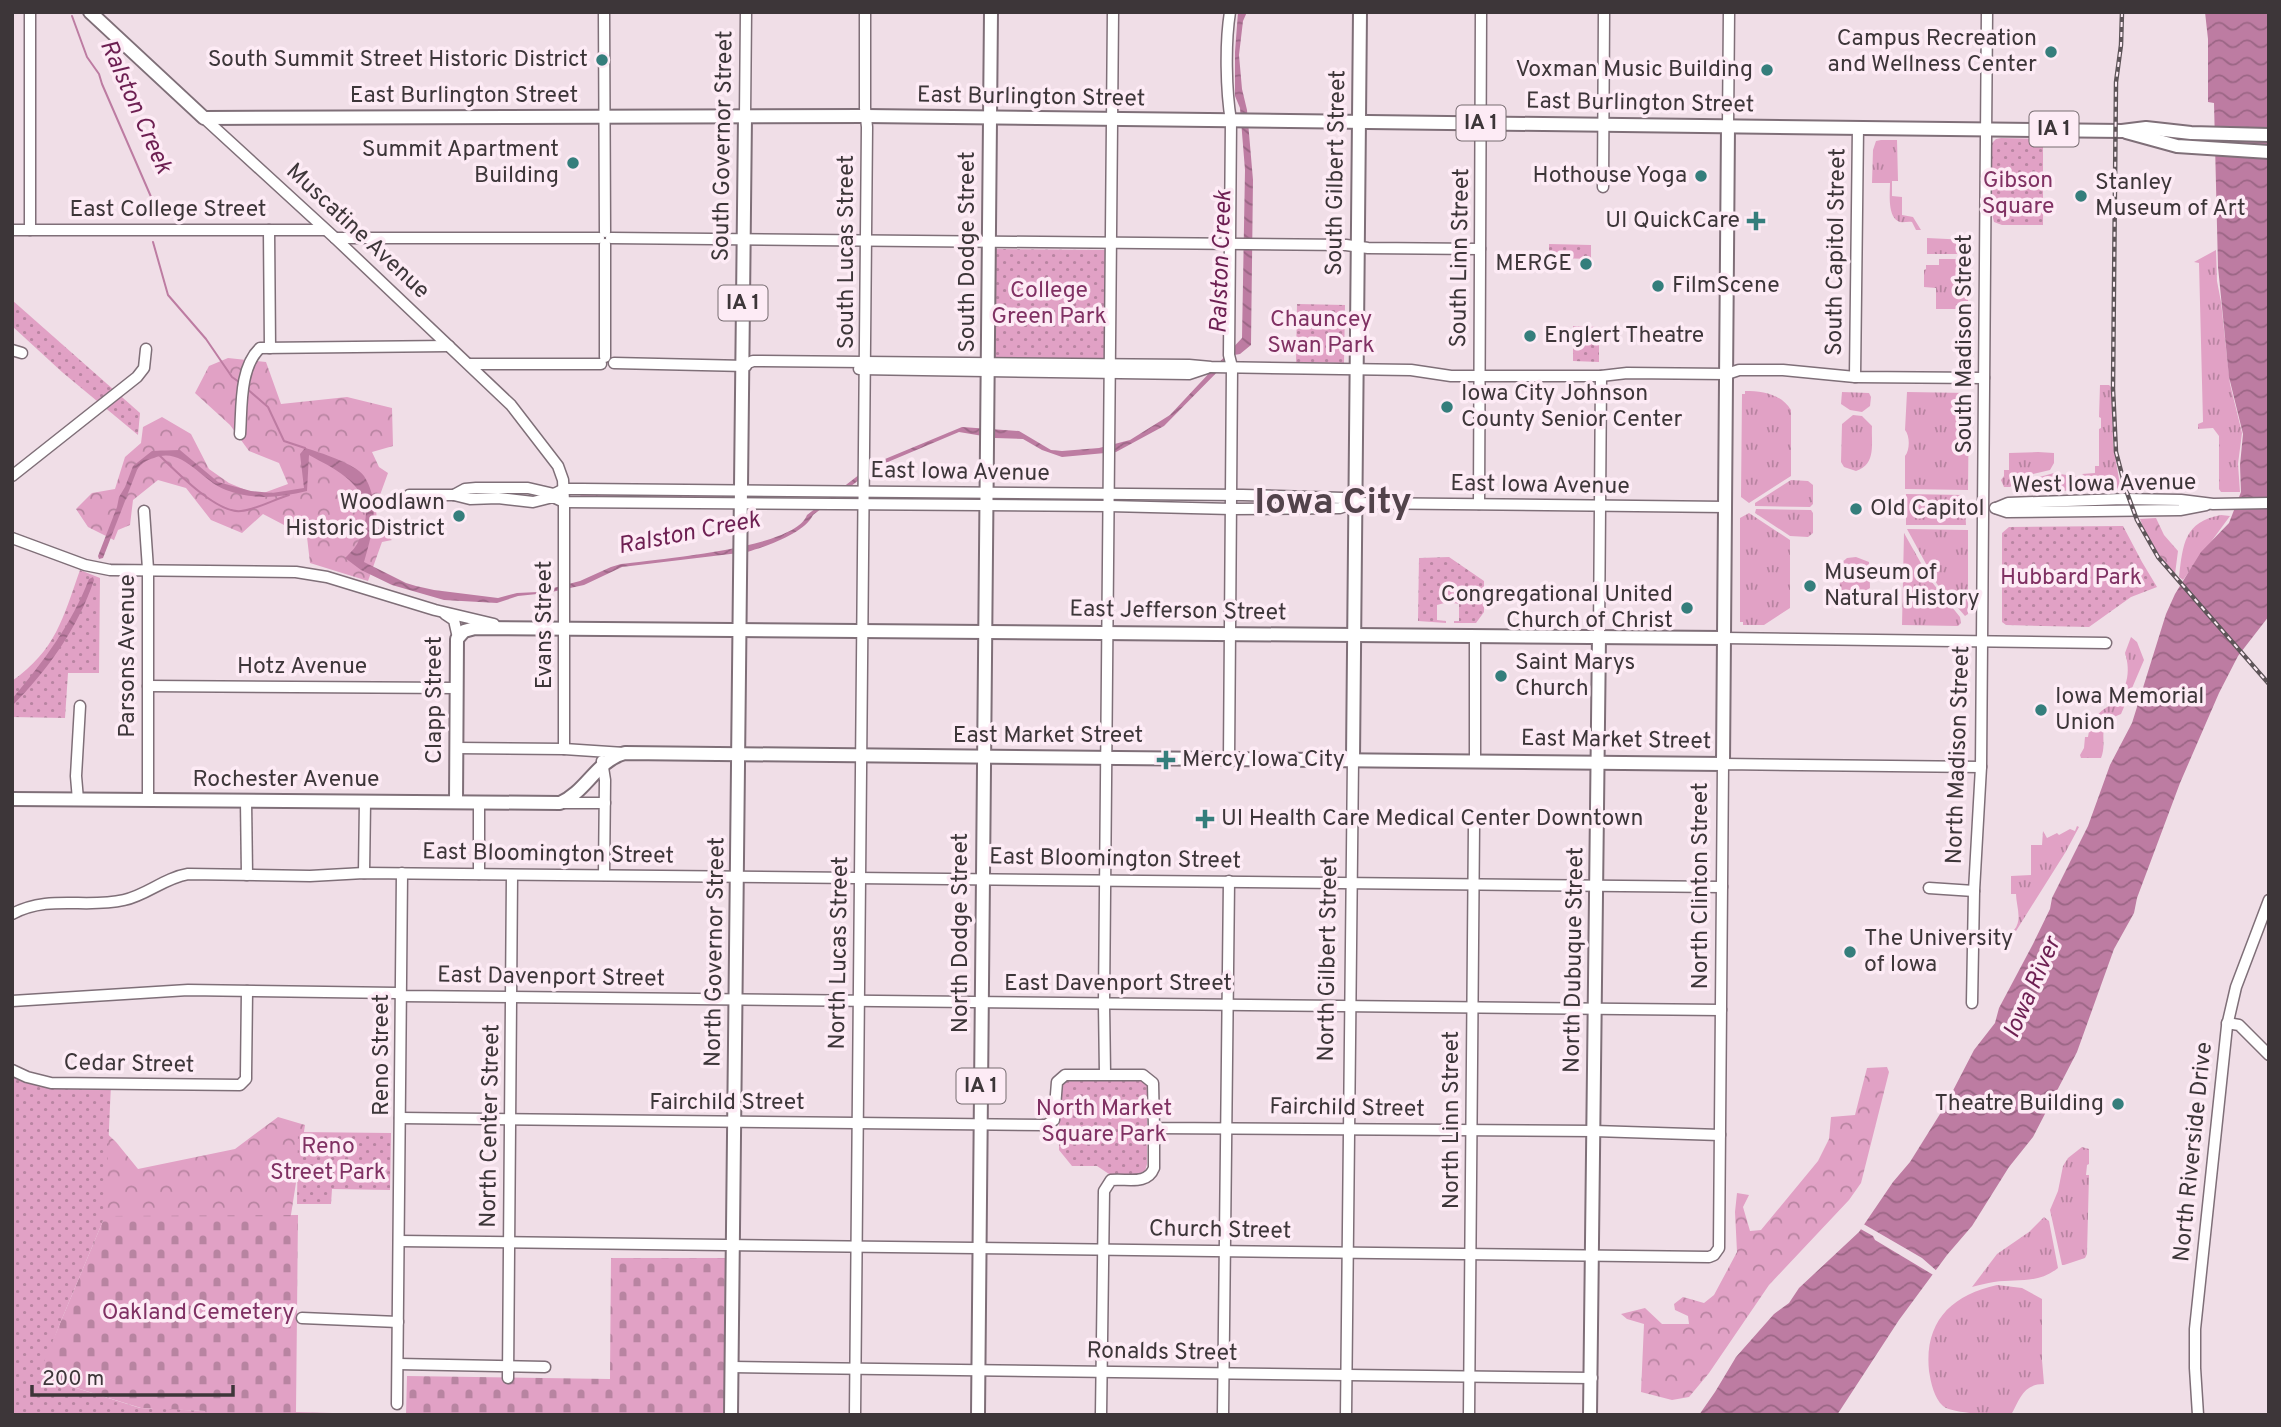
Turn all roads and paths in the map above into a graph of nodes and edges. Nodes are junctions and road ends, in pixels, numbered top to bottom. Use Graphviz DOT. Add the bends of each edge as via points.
graph roads {
  1 [pos="30,12"];
  2 [pos="90,12"];
  3 [pos="604,12"];
  4 [pos="746,12"];
  5 [pos="865,12"];
  6 [pos="991,12"];
  7 [pos="1113,12"];
  8 [pos="1230,12"];
  9 [pos="1360,12"];
  10 [pos="1481,12"];
  11 [pos="1604,12"];
  12 [pos="1729,12"];
  13 [pos="1987,12"];
  14 [pos="604,116"];
  15 [pos="745,116"];
  16 [pos="865,116"];
  17 [pos="204,118"];
  18 [pos="990,119"];
  19 [pos="1112,120"];
  20 [pos="1235,122"];
  21 [pos="1358,123"];
  22 [pos="1480,124"];
  23 [pos="1603,125"];
  24 [pos="1728,126"];
  25 [pos="1858,127"];
  26 [pos="1986,128"];
  27 [pos="2122,131"];
  28 [pos="2269,135"];
  29 [pos="2269,152"];
  30 [pos="1603,187"];
  31 [pos="269,229"];
  32 [pos="12,230"];
  33 [pos="30,230"];
  34 [pos="324,230"];
  35 [pos="335,238"];
  36 [pos="605,238"];
  37 [pos="744,239"];
  38 [pos="866,240"];
  39 [pos="989,242"];
  40 [pos="1111,242"];
  41 [pos="1235,244"];
  42 [pos="1358,247"];
  43 [pos="1480,249"];
  44 [pos="449,346"];
  45 [pos="270,348"];
  46 [pos="146,349"];
  47 [pos="607,361"];
  48 [pos="469,364"];
  49 [pos="743,365"];
  50 [pos="1228,365"];
  51 [pos="865,366"];
  52 [pos="988,367"];
  53 [pos="1110,368"];
  54 [pos="1356,369"];
  55 [pos="1727,374"];
  56 [pos="1480,375"];
  57 [pos="1601,376"];
  58 [pos="1855,377"];
  59 [pos="1984,378"];
  60 [pos="240,434"];
  61 [pos="12,476"];
  62 [pos="564,489"];
  63 [pos="742,490"];
  64 [pos="864,492"];
  65 [pos="987,493"];
  66 [pos="1108,494"];
  67 [pos="409,495"];
  68 [pos="454,495"];
  69 [pos="1232,495"];
  70 [pos="564,502"];
  71 [pos="1354,503"];
  72 [pos="2269,503"];
  73 [pos="741,504"];
  74 [pos="1479,504"];
  75 [pos="864,505"];
  76 [pos="1109,506"];
  77 [pos="1600,506"];
  78 [pos="987,507"];
  79 [pos="1726,507"];
  80 [pos="1983,508"];
  81 [pos="1232,509"];
  82 [pos="144,511"];
  83 [pos="12,538"];
  84 [pos="148,569"];
  85 [pos="435,610"];
  86 [pos="516,627"];
  87 [pos="564,628"];
  88 [pos="740,629"];
  89 [pos="863,630"];
  90 [pos="985,631"];
  91 [pos="1108,632"];
  92 [pos="1231,633"];
  93 [pos="1353,636"];
  94 [pos="1598,636"];
  95 [pos="1475,637"];
  96 [pos="458,638"];
  97 [pos="1724,638"];
  98 [pos="1982,641"];
  99 [pos="2106,643"];
  100 [pos="148,686"];
  101 [pos="457,688"];
  102 [pos="80,706"];
  103 [pos="456,748"];
  104 [pos="564,749"];
  105 [pos="581,750"];
  106 [pos="625,753"];
  107 [pos="740,754"];
  108 [pos="861,755"];
  109 [pos="984,757"];
  110 [pos="1106,757"];
  111 [pos="1229,759"];
  112 [pos="1353,759"];
  113 [pos="1475,761"];
  114 [pos="1599,763"];
  115 [pos="1723,764"];
  116 [pos="603,765"];
  117 [pos="1981,767"];
  118 [pos="12,799"];
  119 [pos="78,800"];
  120 [pos="148,800"];
  121 [pos="246,801"];
  122 [pos="365,802"];
  123 [pos="456,802"];
  124 [pos="480,802"];
  125 [pos="560,803"];
  126 [pos="605,803"];
  127 [pos="1474,825"];
  128 [pos="363,873"];
  129 [pos="402,873"];
  130 [pos="480,874"];
  131 [pos="247,875"];
  132 [pos="512,875"];
  133 [pos="604,875"];
  134 [pos="738,877"];
  135 [pos="983,877"];
  136 [pos="860,878"];
  137 [pos="1105,881"];
  138 [pos="1228,881"];
  139 [pos="1351,883"];
  140 [pos="1474,883"];
  141 [pos="1597,885"];
  142 [pos="1722,887"];
  143 [pos="1929,888"];
  144 [pos="1974,891"];
  145 [pos="2269,900"];
  146 [pos="12,914"];
  147 [pos="247,991"];
  148 [pos="401,996"];
  149 [pos="511,997"];
  150 [pos="736,999"];
  151 [pos="12,1001"];
  152 [pos="858,1001"];
  153 [pos="982,1003"];
  154 [pos="1104,1003"];
  155 [pos="1972,1003"];
  156 [pos="1227,1005"];
  157 [pos="1350,1006"];
  158 [pos="1472,1007"];
  159 [pos="1595,1009"];
  160 [pos="1721,1010"];
  161 [pos="2227,1023"];
  162 [pos="2269,1055"];
  163 [pos="12,1070"];
  164 [pos="1105,1074"];
  165 [pos="400,1118"];
  166 [pos="510,1120"];
  167 [pos="734,1122"];
  168 [pos="858,1123"];
  169 [pos="980,1125"];
  170 [pos="1225,1127"];
  171 [pos="1154,1128"];
  172 [pos="1349,1128"];
  173 [pos="1471,1130"];
  174 [pos="1594,1131"];
  175 [pos="1720,1135"];
  176 [pos="399,1241"];
  177 [pos="509,1242"];
  178 [pos="733,1244"];
  179 [pos="857,1247"];
  180 [pos="980,1247"];
  181 [pos="1102,1249"];
  182 [pos="1224,1250"];
  183 [pos="1347,1251"];
  184 [pos="1470,1253"];
  185 [pos="1593,1254"];
  186 [pos="1706,1256"];
  187 [pos="302,1318"];
  188 [pos="398,1322"];
  189 [pos="398,1364"];
  190 [pos="508,1366"];
  191 [pos="545,1367"];
  192 [pos="732,1367"];
  193 [pos="856,1369"];
  194 [pos="979,1370"];
  195 [pos="1101,1372"];
  196 [pos="1223,1373"];
  197 [pos="1346,1374"];
  198 [pos="1469,1375"];
  199 [pos="508,1378"];
  200 [pos="1592,1378"];
  201 [pos="397,1404"];
  202 [pos="732,1415"];
  203 [pos="855,1415"];
  204 [pos="978,1415"];
  205 [pos="1101,1415"];
  206 [pos="1223,1415"];
  207 [pos="1346,1415"];
  208 [pos="1469,1415"];
  209 [pos="1590,1415"];
  210 [pos="2199,1415"];
  1 -- 33 [label="street"];
  2 -- 17 [label="main road, Muscatine Avenue"];
  3 -- 14 [label="street"];
  4 -- 15 [label="street, South Governor Street"];
  5 -- 16 [label="street, South Lucas Street"];
  6 -- 18 [label="main road, South Dodge Street"];
  7 -- 19 [label="street"];
  8 -- 20 [label="street" via="1228,93"];
  9 -- 21 [label="main road, South Gilbert Street"];
  10 -- 22 [label="street, South Linn Street"];
  11 -- 23 [label="street"];
  12 -- 24 [label="street"];
  13 -- 26 [label="street, South Madison Street"];
  14 -- 15 [label="main road, East Burlington Street"];
  14 -- 17 [label="main road, East Burlington Street"];
  14 -- 36 [label="street"];
  15 -- 16 [label="main road, East Burlington Street / IA 1"];
  15 -- 37 [label="main road, South Governor Street / IA 1"];
  16 -- 18 [label="main road, East Burlington Street / IA 1"];
  16 -- 38 [label="street, South Lucas Street"];
  17 -- 34 [label="street, Muscatine Avenue"];
  18 -- 19 [label="main road, East Burlington Street / IA 1"];
  18 -- 39 [label="main road, South Dodge Street / IA 1"];
  19 -- 20 [label="main road, East Burlington Street / IA 1"];
  19 -- 40 [label="street"];
  20 -- 21 [label="main road, East Burlington Street / IA 1"];
  20 -- 41 [label="street"];
  21 -- 22 [label="main road, East Burlington Street / IA 1"];
  21 -- 42 [label="main road, South Gilbert Street"];
  22 -- 23 [label="main road, East Burlington Street / IA 1"];
  22 -- 43 [label="street, South Linn Street"];
  23 -- 24 [label="main road, East Burlington Street / IA 1"];
  23 -- 30 [label="street"];
  24 -- 25 [label="main road, East Burlington Street / IA 1"];
  24 -- 55 [label="main road, North Clinton Street"];
  25 -- 26 [label="main road, IA 1"];
  25 -- 58 [label="street, South Capitol Street"];
  26 -- 27 [label="main road, IA 1"];
  26 -- 59 [label="street, South Madison Street"];
  27 -- 28 [label="main road, IA 1" via="2146,128"];
  27 -- 29 [label="main road, IA 1" via="2177,146"];
  31 -- 33 [label="street, East College Street"];
  31 -- 34 [label="street, East College Street"];
  31 -- 45 [label="street"];
  32 -- 33 [label="street, East College Street"];
  34 -- 35 [label="street, Muscatine Avenue"];
  35 -- 36 [label="street"];
  35 -- 44 [label="street, Muscatine Avenue"];
  36 -- 37 [label="street"];
  36 -- 47 [label="street"];
  37 -- 38 [label="street"];
  37 -- 49 [label="main road, South Governor Street / IA 1"];
  38 -- 39 [label="street"];
  38 -- 51 [label="street, South Lucas Street"];
  39 -- 40 [label="street"];
  39 -- 52 [label="main road, South Dodge Street / IA 1"];
  40 -- 41 [label="street"];
  40 -- 53 [label="street"];
  41 -- 42 [label="street"];
  41 -- 50 [label="street"];
  42 -- 43 [label="street"];
  42 -- 54 [label="main road, South Gilbert Street"];
  43 -- 56 [label="street, South Linn Street"];
  44 -- 45 [label="street"];
  44 -- 48 [label="street, Muscatine Avenue"];
  45 -- 60 [label="street" via="260,348 254,355 244,386"];
  46 -- 61 [label="street" via="144,368 137,377"];
  47 -- 48 [label="street"];
  47 -- 49 [label="street"];
  48 -- 62 [label="street, Muscatine Avenue" via="511,405 556,462"];
  49 -- 51 [label="street"];
  49 -- 63 [label="main road, South Governor Street / IA 1"];
  50 -- 53 [label="street" via="1189,374"];
  50 -- 54 [label="street"];
  50 -- 69 [label="street"];
  51 -- 52 [label="street"];
  51 -- 64 [label="street, South Lucas Street"];
  52 -- 53 [label="street"];
  52 -- 65 [label="main road, South Dodge Street / IA 1"];
  53 -- 66 [label="street"];
  54 -- 56 [label="street"];
  54 -- 71 [label="main road, South Gilbert Street"];
  55 -- 57 [label="street"];
  55 -- 58 [label="street" via="1783,370"];
  55 -- 79 [label="main road, North Clinton Street"];
  56 -- 57 [label="street"];
  56 -- 74 [label="street, South Linn Street"];
  57 -- 77 [label="street, North Dubuque Street"];
  58 -- 59 [label="street"];
  59 -- 80 [label="street, South Madison Street"];
  62 -- 63 [label="street, East Iowa Avenue"];
  62 -- 68 [label="street, East Iowa Avenue" via="554,494 528,488 476,488"];
  62 -- 70 [label="street, Muscatine Avenue"];
  63 -- 64 [label="street, East Iowa Avenue"];
  63 -- 73 [label="main road, North Governor Street / IA 1"];
  64 -- 65 [label="street, East Iowa Avenue"];
  64 -- 75 [label="street, North Lucas Street"];
  65 -- 66 [label="street, East Iowa Avenue"];
  65 -- 78 [label="main road, North Dodge Street / IA 1"];
  66 -- 69 [label="street, East Iowa Avenue"];
  66 -- 76 [label="street"];
  67 -- 68 [label="street"];
  68 -- 70 [label="street, East Iowa Avenue" via="533,502 553,497"];
  69 -- 71 [label="street, East Iowa Avenue" via="1343,498"];
  69 -- 81 [label="street"];
  70 -- 73 [label="street, East Iowa Avenue"];
  70 -- 87 [label="street, Evans Street"];
  71 -- 74 [label="street, East Iowa Avenue"];
  71 -- 81 [label="street, East Iowa Avenue" via="1340,508"];
  71 -- 93 [label="main road, North Gilbert Street"];
  72 -- 80 [label="street, West Iowa Avenue" via="2123,499"];
  73 -- 75 [label="street, East Iowa Avenue"];
  73 -- 88 [label="main road, North Governor Street / IA 1"];
  74 -- 77 [label="street, East Iowa Avenue"];
  75 -- 78 [label="street, East Iowa Avenue"];
  75 -- 89 [label="street, North Lucas Street"];
  76 -- 78 [label="street, East Iowa Avenue"];
  76 -- 81 [label="street, East Iowa Avenue"];
  76 -- 91 [label="street"];
  77 -- 79 [label="street, East Iowa Avenue"];
  77 -- 94 [label="street, North Dubuque Street"];
  78 -- 90 [label="main road, North Dodge Street / IA 1"];
  79 -- 97 [label="main road, North Clinton Street"];
  80 -- 98 [label="street, North Madison Street"];
  81 -- 92 [label="street"];
  82 -- 84 [label="street, Parsons Avenue"];
  83 -- 84 [label="street, East Jefferson Street" via="110,570"];
  84 -- 85 [label="street, East Jefferson Street" via="296,572"];
  84 -- 100 [label="street, Parsons Avenue"];
  85 -- 86 [label="street, East Jefferson Street"];
  85 -- 96 [label="street, Clapp Street" via="454,621"];
  86 -- 87 [label="main road, East Jefferson Street"];
  86 -- 96 [label="main road, East Jefferson Street" via="475,628"];
  87 -- 88 [label="main road, East Jefferson Street"];
  87 -- 104 [label="street, Evans Street"];
  88 -- 89 [label="main road, East Jefferson Street"];
  88 -- 107 [label="main road, North Governor Street / IA 1"];
  89 -- 90 [label="main road, East Jefferson Street"];
  89 -- 108 [label="street, North Lucas Street"];
  90 -- 91 [label="main road, East Jefferson Street"];
  90 -- 109 [label="main road, North Dodge Street / IA 1"];
  91 -- 92 [label="main road, East Jefferson Street"];
  91 -- 110 [label="street"];
  92 -- 93 [label="main road, East Jefferson Street"];
  92 -- 111 [label="street"];
  93 -- 95 [label="main road, East Jefferson Street"];
  93 -- 112 [label="main road, North Gilbert Street"];
  94 -- 95 [label="main road, East Jefferson Street"];
  94 -- 97 [label="main road, East Jefferson Street"];
  94 -- 114 [label="main road, North Dubuque Street"];
  95 -- 113 [label="street"];
  96 -- 101 [label="main road, Clapp Street"];
  97 -- 98 [label="street, East Jefferson Street"];
  97 -- 115 [label="main road, North Clinton Street"];
  98 -- 99 [label="street, East Jefferson Street"];
  98 -- 117 [label="street, North Madison Street"];
  100 -- 101 [label="street, Hotz Avenue"];
  100 -- 120 [label="street, Parsons Avenue"];
  101 -- 103 [label="main road, Clapp Street"];
  102 -- 119 [label="street"];
  103 -- 104 [label="street, East Market Street"];
  103 -- 123 [label="main road, Clapp Street"];
  104 -- 105 [label="street, East Market Street"];
  105 -- 106 [label="street, East Market Street"];
  105 -- 116 [label="street" via="596,754"];
  106 -- 107 [label="main road, East Market Street"];
  106 -- 116 [label="main road"];
  107 -- 108 [label="main road, East Market Street"];
  107 -- 134 [label="main road, North Governor Street / IA 1"];
  108 -- 109 [label="main road, East Market Street"];
  108 -- 136 [label="street, North Lucas Street"];
  109 -- 110 [label="main road, East Market Street"];
  109 -- 135 [label="main road, North Dodge Street / IA 1"];
  110 -- 111 [label="main road, East Market Street"];
  110 -- 137 [label="street"];
  111 -- 112 [label="main road, East Market Street"];
  112 -- 113 [label="main road, East Market Street"];
  112 -- 139 [label="street, North Gilbert Street"];
  113 -- 114 [label="main road, East Market Street"];
  114 -- 115 [label="main road, East Market Street"];
  114 -- 141 [label="main road, North Dubuque Street"];
  115 -- 117 [label="street, East Market Street"];
  115 -- 142 [label="street, North Clinton Street"];
  116 -- 125 [label="main road"];
  116 -- 126 [label="street"];
  117 -- 144 [label="street, North Madison Street"];
  118 -- 119 [label="main road, Rochester Avenue"];
  119 -- 120 [label="main road, Rochester Avenue"];
  120 -- 121 [label="main road, Rochester Avenue"];
  121 -- 122 [label="main road, Rochester Avenue"];
  121 -- 131 [label="street"];
  122 -- 123 [label="main road, Rochester Avenue"];
  122 -- 128 [label="street"];
  123 -- 124 [label="main road, Rochester Avenue"];
  124 -- 125 [label="main road, Rochester Avenue"];
  124 -- 130 [label="street"];
  125 -- 126 [label="street, Rochester Avenue"];
  126 -- 133 [label="street"];
  127 -- 140 [label="street, North Linn Street"];
  128 -- 129 [label="street, East Bloomington Street"];
  128 -- 131 [label="street, East Bloomington Street"];
  129 -- 130 [label="street, East Bloomington Street"];
  129 -- 148 [label="street, Reno Street"];
  130 -- 132 [label="street, East Bloomington Street"];
  131 -- 146 [label="street, East Bloomington Street" via="177,876 123,901 49,902"];
  132 -- 133 [label="street, East Bloomington Street"];
  132 -- 149 [label="street, North Center Street"];
  133 -- 134 [label="street, East Bloomington Street"];
  134 -- 136 [label="street, East Bloomington Street"];
  134 -- 150 [label="main road, North Governor Street / IA 1"];
  135 -- 136 [label="street, East Bloomington Street"];
  135 -- 137 [label="street, East Bloomington Street"];
  135 -- 153 [label="main road, North Dodge Street / IA 1"];
  136 -- 152 [label="street, North Lucas Street"];
  137 -- 138 [label="street, East Bloomington Street"];
  137 -- 154 [label="street"];
  138 -- 139 [label="street, East Bloomington Street"];
  138 -- 156 [label="street"];
  139 -- 140 [label="street, East Bloomington Street"];
  139 -- 157 [label="street, North Gilbert Street"];
  140 -- 141 [label="street, East Bloomington Street"];
  140 -- 158 [label="street, North Linn Street"];
  141 -- 142 [label="street, East Bloomington Street"];
  141 -- 159 [label="main road, North Dubuque Street"];
  142 -- 160 [label="street, North Clinton Street"];
  143 -- 144 [label="street"];
  144 -- 155 [label="street, North Madison Street"];
  145 -- 161 [label="street, North Riverside Drive"];
  147 -- 148 [label="street, East Davenport Street"];
  147 -- 151 [label="street, East Davenport Street" via="188,990"];
  147 -- 163 [label="street, Cedar Street" via="246,1079 240,1085 51,1083"];
  148 -- 149 [label="street, East Davenport Street"];
  148 -- 165 [label="street, Reno Street"];
  149 -- 150 [label="street, East Davenport Street"];
  149 -- 166 [label="street, North Center Street"];
  150 -- 152 [label="street, East Davenport Street"];
  150 -- 167 [label="main road, North Governor Street / IA 1"];
  152 -- 153 [label="street, East Davenport Street"];
  152 -- 168 [label="street, North Lucas Street"];
  153 -- 154 [label="street, East Davenport Street"];
  153 -- 169 [label="main road, North Dodge Street / IA 1"];
  154 -- 156 [label="street, East Davenport Street"];
  154 -- 164 [label="street"];
  156 -- 157 [label="street, East Davenport Street"];
  156 -- 170 [label="street"];
  157 -- 158 [label="street, East Davenport Street"];
  157 -- 172 [label="street, North Gilbert Street"];
  158 -- 159 [label="street, East Davenport Street"];
  158 -- 173 [label="street, North Linn Street"];
  159 -- 160 [label="street, East Davenport Street"];
  159 -- 174 [label="main road, North Dubuque Street"];
  160 -- 175 [label="street, North Clinton Street"];
  161 -- 162 [label="street" via="2239,1025"];
  161 -- 210 [label="street, North Riverside Drive" via="2195,1329"];
  164 -- 169 [label="street, Fairchild Street" via="1060,1077 1055,1114 1046,1125"];
  164 -- 171 [label="street" via="1150,1079"];
  165 -- 166 [label="street, Fairchild Street"];
  165 -- 176 [label="street, Reno Street"];
  166 -- 167 [label="street, Fairchild Street"];
  166 -- 177 [label="street, North Center Street"];
  167 -- 168 [label="street, Fairchild Street"];
  167 -- 178 [label="main road, North Governor Street / IA 1"];
  168 -- 169 [label="street, Fairchild Street"];
  168 -- 179 [label="street, North Lucas Street"];
  169 -- 180 [label="main road, North Dodge Street / IA 1"];
  170 -- 171 [label="street, Fairchild Street"];
  170 -- 172 [label="street, Fairchild Street"];
  170 -- 182 [label="street"];
  171 -- 181 [label="street" via="1150,1177 1111,1180 1105,1187"];
  172 -- 173 [label="street, Fairchild Street"];
  172 -- 183 [label="street, North Gilbert Street"];
  173 -- 174 [label="street, Fairchild Street"];
  173 -- 184 [label="street, North Linn Street"];
  174 -- 175 [label="street, Fairchild Street"];
  174 -- 185 [label="main road, North Dubuque Street"];
  175 -- 186 [label="street, North Clinton Street" via="1718,1248 1714,1255"];
  176 -- 177 [label="street, Church Street"];
  176 -- 188 [label="street, Reno Street"];
  177 -- 178 [label="street, Church Street"];
  177 -- 190 [label="street, North Center Street"];
  178 -- 179 [label="street, Church Street"];
  178 -- 192 [label="main road, North Governor Street / IA 1"];
  179 -- 180 [label="street, Church Street"];
  179 -- 193 [label="street, North Lucas Street"];
  180 -- 181 [label="street, Church Street"];
  180 -- 194 [label="main road, North Dodge Street / IA 1"];
  181 -- 182 [label="street, Church Street"];
  181 -- 195 [label="street"];
  182 -- 183 [label="street, Church Street"];
  182 -- 196 [label="street"];
  183 -- 184 [label="street, Church Street"];
  183 -- 197 [label="street, North Gilbert Street"];
  184 -- 185 [label="street, Church Street"];
  184 -- 198 [label="street, North Linn Street"];
  185 -- 186 [label="street, Church Street"];
  185 -- 200 [label="main road, North Dubuque Street"];
  187 -- 188 [label="street"];
  188 -- 189 [label="street, Reno Street"];
  189 -- 190 [label="street"];
  189 -- 201 [label="street, Reno Street"];
  190 -- 191 [label="street"];
  190 -- 199 [label="street, North Center Street"];
  192 -- 193 [label="street, Ronalds Street"];
  192 -- 202 [label="main road, North Governor Street / IA 1"];
  193 -- 194 [label="street, Ronalds Street"];
  193 -- 203 [label="street, North Lucas Street"];
  194 -- 195 [label="street, Ronalds Street"];
  194 -- 204 [label="main road, North Dodge Street / IA 1"];
  195 -- 196 [label="street, Ronalds Street"];
  195 -- 205 [label="street"];
  196 -- 197 [label="street, Ronalds Street"];
  196 -- 206 [label="street"];
  197 -- 198 [label="street, Ronalds Street"];
  197 -- 207 [label="street, North Gilbert Street"];
  198 -- 200 [label="street, Ronalds Street"];
  198 -- 208 [label="street, North Linn Street"];
  200 -- 209 [label="main road, North Dubuque Street"];
}
